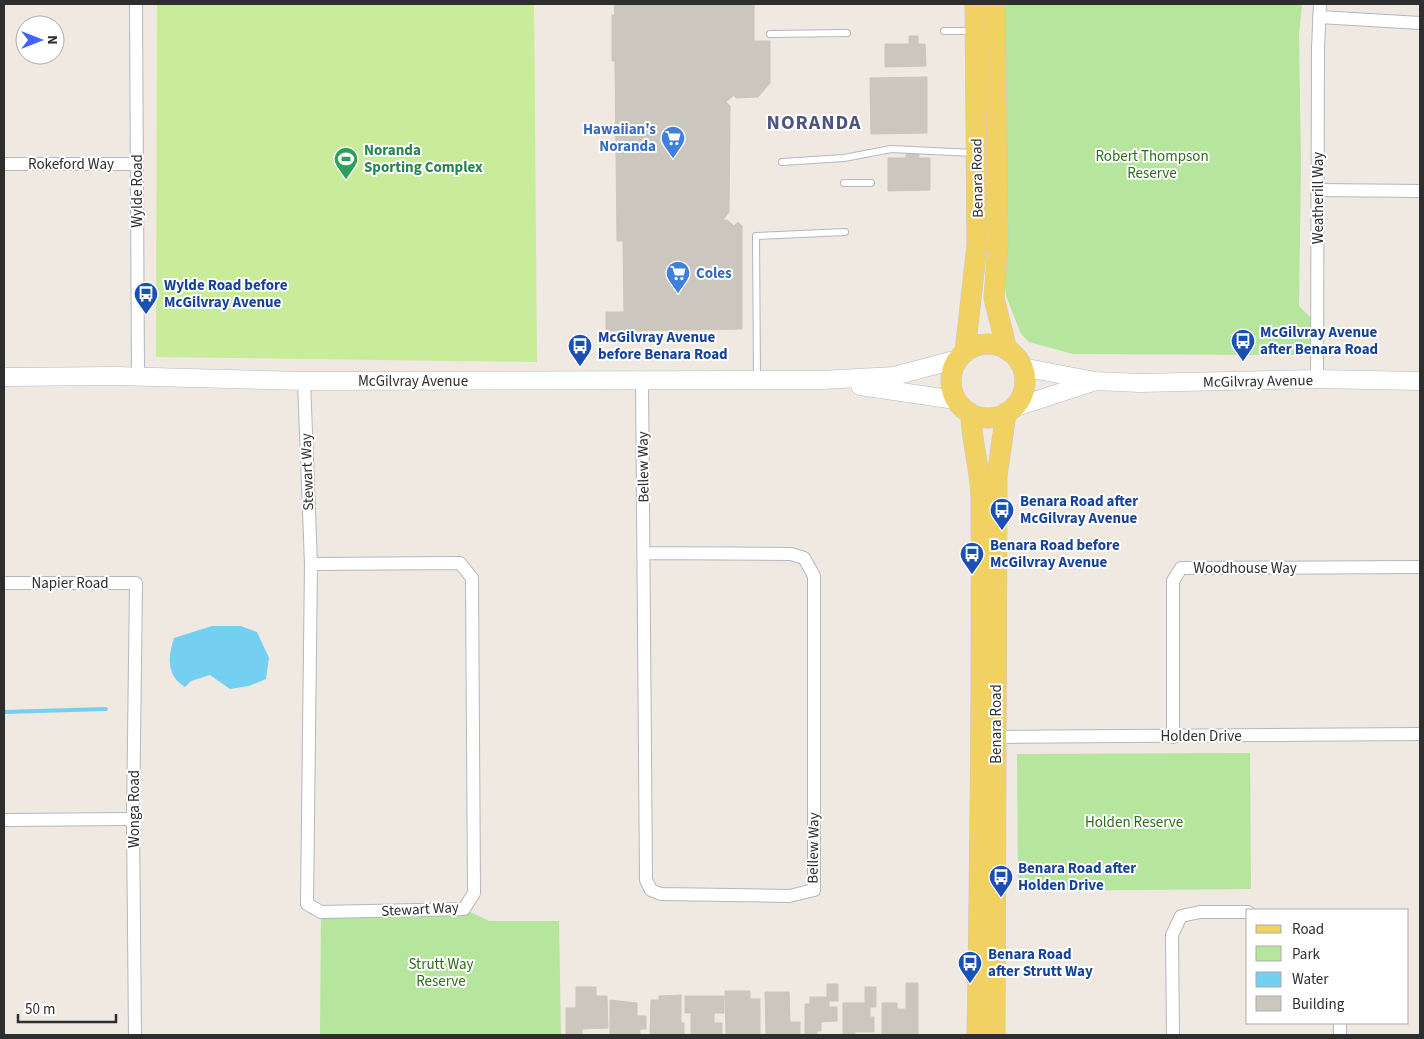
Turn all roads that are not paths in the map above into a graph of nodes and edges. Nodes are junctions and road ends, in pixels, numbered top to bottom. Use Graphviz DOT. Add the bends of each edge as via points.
graph roads {
  1 [pos="136,4"];
  2 [pos="975,4"];
  3 [pos="995,4"];
  4 [pos="1320,4"];
  5 [pos="1319,17"];
  6 [pos="1420,23"];
  7 [pos="975,31"];
  8 [pos="944,32"];
  9 [pos="770,34"];
  10 [pos="847,34"];
  11 [pos="976,153"];
  12 [pos="782,162"];
  13 [pos="4,164"];
  14 [pos="137,164"];
  15 [pos="844,183"];
  16 [pos="871,183"];
  17 [pos="1318,190"];
  18 [pos="1420,191"];
  19 [pos="844,232"];
  20 [pos="1007,350"];
  21 [pos="962,355"];
  22 [pos="1022,367"];
  23 [pos="4,377"];
  24 [pos="138,378"];
  25 [pos="1317,379"];
  26 [pos="642,380"];
  27 [pos="822,380"];
  28 [pos="304,381"];
  29 [pos="757,381"];
  30 [pos="1095,381"];
  31 [pos="1420,381"];
  32 [pos="956,400"];
  33 [pos="1009,410"];
  34 [pos="971,414"];
  35 [pos="644,553"];
  36 [pos="311,564"];
  37 [pos="1420,567"];
  38 [pos="4,583"];
  39 [pos="136,583"];
  40 [pos="1420,734"];
  41 [pos="989,737"];
  42 [pos="1173,737"];
  43 [pos="133,819"];
  44 [pos="4,820"];
  45 [pos="1246,912"];
  46 [pos="135,1035"];
  47 [pos="977,1035"];
  48 [pos="995,1035"];
  49 [pos="1173,1035"];
  1 -- 14 [label="street, Wylde Road"];
  2 -- 7 [label="main road, Benara Road"];
  3 -- 20 [label="main road, Benara Road" via="998,242 994,298"];
  4 -- 5 [label="street, Weatherill Way"];
  5 -- 6 [label="street"];
  5 -- 17 [label="street, Weatherill Way"];
  7 -- 8 [label="lane"];
  7 -- 11 [label="main road, Benara Road"];
  9 -- 10 [label="lane"];
  11 -- 12 [label="lane" via="891,149 844,158"];
  11 -- 21 [label="main road, Benara Road" via="977,245"];
  13 -- 14 [label="street, Rokeford Way"];
  14 -- 24 [label="street, Wylde Road"];
  15 -- 16 [label="lane"];
  17 -- 18 [label="street"];
  17 -- 25 [label="street, Weatherill Way"];
  19 -- 29 [label="lane" via="756,236"];
  20 -- 21 [label="main road" via="986,344"];
  20 -- 22 [label="main road"];
  21 -- 27 [label="main road, McGilvray Avenue" via="894,376"];
  21 -- 32 [label="main road" via="951,379"];
  22 -- 30 [label="main road, McGilvray Avenue"];
  22 -- 33 [label="main road" via="1024,389"];
  23 -- 24 [label="main road, McGilvray Avenue"];
  24 -- 28 [label="main road, McGilvray Avenue"];
  25 -- 30 [label="main road, McGilvray Avenue"];
  25 -- 31 [label="main road, McGilvray Avenue"];
  26 -- 28 [label="main road, McGilvray Avenue"];
  26 -- 29 [label="main road, McGilvray Avenue"];
  26 -- 35 [label="street, Bellew Way"];
  27 -- 29 [label="main road, McGilvray Avenue"];
  27 -- 32 [label="main road, McGilvray Avenue"];
  28 -- 36 [label="street, Stewart Way"];
  30 -- 33 [label="main road, McGilvray Avenue"];
  32 -- 34 [label="main road"];
  33 -- 34 [label="main road" via="994,417"];
  33 -- 41 [label="main road, Benara Road" via="997,476"];
  34 -- 41 [label="main road, Benara Road" via="971,430 981,475"];
  35 -- 35 [label="street, Bellew Way" via="648,885 661,894 789,896 814,890 814,576 804,558 791,554"];
  36 -- 36 [label="street, Stewart Way" via="307,904 321,912 464,909 474,893 472,578 460,564"];
  37 -- 42 [label="street, Woodhouse Way" via="1181,568 1173,581"];
  38 -- 39 [label="street, Napier Road"];
  39 -- 43 [label="street, Wonga Road"];
  40 -- 42 [label="street, Holden Drive"];
  41 -- 42 [label="street, Holden Drive"];
  41 -- 47 [label="main road, Benara Road"];
  41 -- 48 [label="main road, Benara Road"];
  43 -- 44 [label="street"];
  43 -- 46 [label="street, Wonga Road"];
  45 -- 49 [label="street" via="1200,912 1181,916 1172,935"];
}
